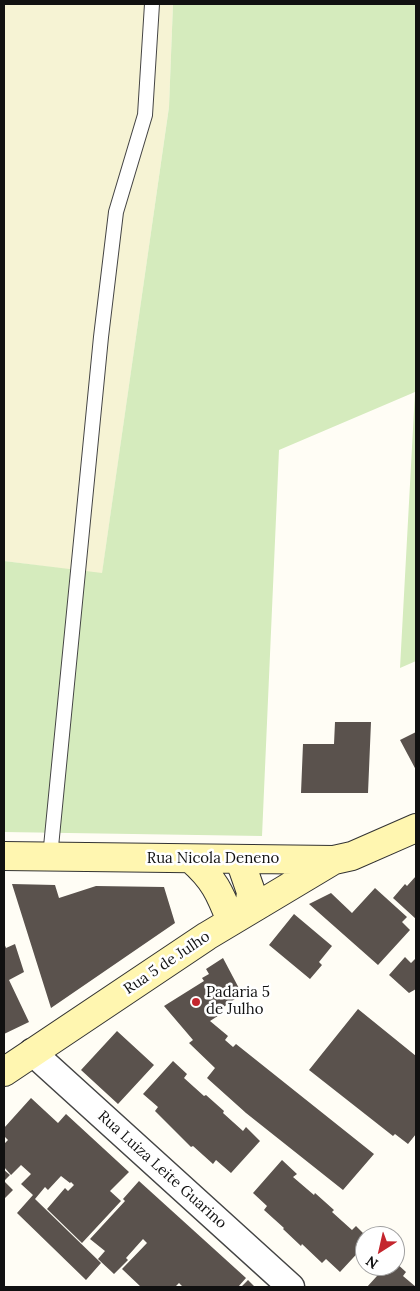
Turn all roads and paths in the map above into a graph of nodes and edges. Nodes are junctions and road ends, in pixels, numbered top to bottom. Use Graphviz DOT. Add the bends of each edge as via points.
graph roads {
  1 [pos="152,4"];
  2 [pos="416,828"];
  3 [pos="4,856"];
  4 [pos="50,857"];
  5 [pos="238,859"];
  6 [pos="334,860"];
  7 [pos="195,862"];
  8 [pos="240,915"];
  9 [pos="207,936"];
  10 [pos="32,1052"];
  11 [pos="4,1072"];
  12 [pos="291,1287"];
  1 -- 4 [label="lane" via="145,115 116,212 105,299"];
  2 -- 6 [label="street, Rua Nicola Deneno" via="352,856"];
  3 -- 4 [label="street, Rua Nicola Deneno"];
  4 -- 7 [label="street, Rua Nicola Deneno"];
  5 -- 6 [label="street, Rua Nicola Deneno"];
  5 -- 7 [label="street, Rua Nicola Deneno"];
  5 -- 8 [label="street" via="251,892"];
  6 -- 8 [label="street, Rua 5 de Julho"];
  7 -- 8 [label="street"];
  7 -- 9 [label="street" via="208,900"];
  8 -- 9 [label="street, Rua 5 de Julho"];
  9 -- 10 [label="street, Rua 5 de Julho"];
  10 -- 11 [label="street, Rua 5 de Julho"];
  10 -- 12 [label="street, Rua Luiza Leite Guarino"];
}
